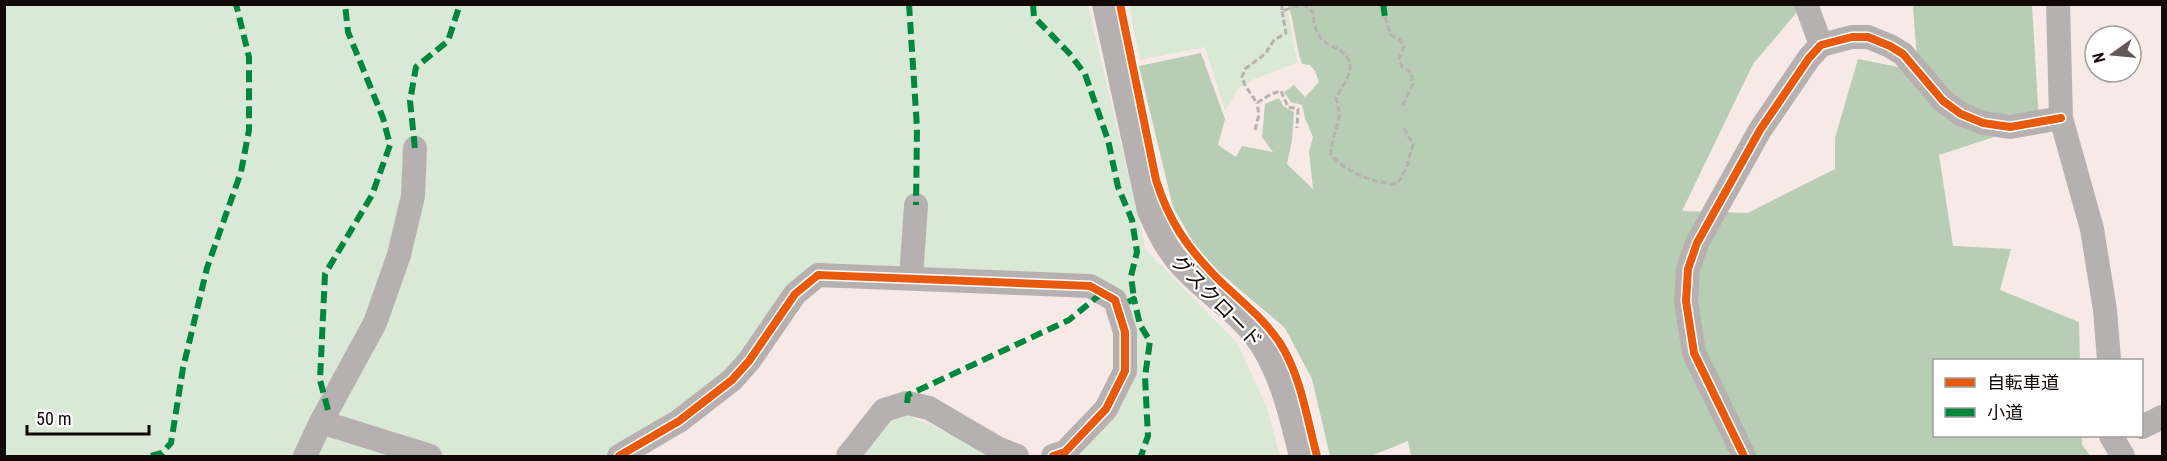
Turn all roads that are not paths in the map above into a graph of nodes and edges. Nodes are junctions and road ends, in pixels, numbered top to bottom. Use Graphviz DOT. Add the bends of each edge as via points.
graph roads {
  1 [pos="1104,4"];
  2 [pos="1806,4"];
  3 [pos="2058,4"];
  4 [pos="1821,45"];
  5 [pos="2061,118"];
  6 [pos="415,148"];
  7 [pos="916,205"];
  8 [pos="911,278"];
  9 [pos="2109,359"];
  10 [pos="2163,417"];
  11 [pos="321,422"];
  12 [pos="2143,427"];
  13 [pos="305,456"];
  14 [pos="430,456"];
  15 [pos="619,456"];
  16 [pos="848,456"];
  17 [pos="1017,456"];
  18 [pos="1053,456"];
  19 [pos="1301,456"];
  20 [pos="1744,456"];
  1 -- 19 [label="street, グスクロード" via="1149,211 1159,234 1183,267 1260,342 1282,386"];
  2 -- 4 [label="street"];
  3 -- 5 [label="street"];
  4 -- 5 [label="street" via="1852,36 1890,46 1903,54 1943,101 1983,123 2010,127"];
  4 -- 20 [label="street" via="1760,130 1697,243 1688,268 1686,301 1694,353"];
  5 -- 9 [label="street" via="2092,229"];
  6 -- 11 [label="street" via="412,196 399,255 375,323"];
  7 -- 8 [label="street"];
  8 -- 15 [label="street" via="818,275 795,294 732,380 679,421"];
  8 -- 18 [label="street" via="1090,286 1115,300 1125,332 1125,371 1106,409 1065,452"];
  10 -- 12 [label="street"];
  11 -- 13 [label="street"];
  11 -- 14 [label="street"];
  16 -- 17 [label="street" via="884,410 907,403 929,408"];
}
